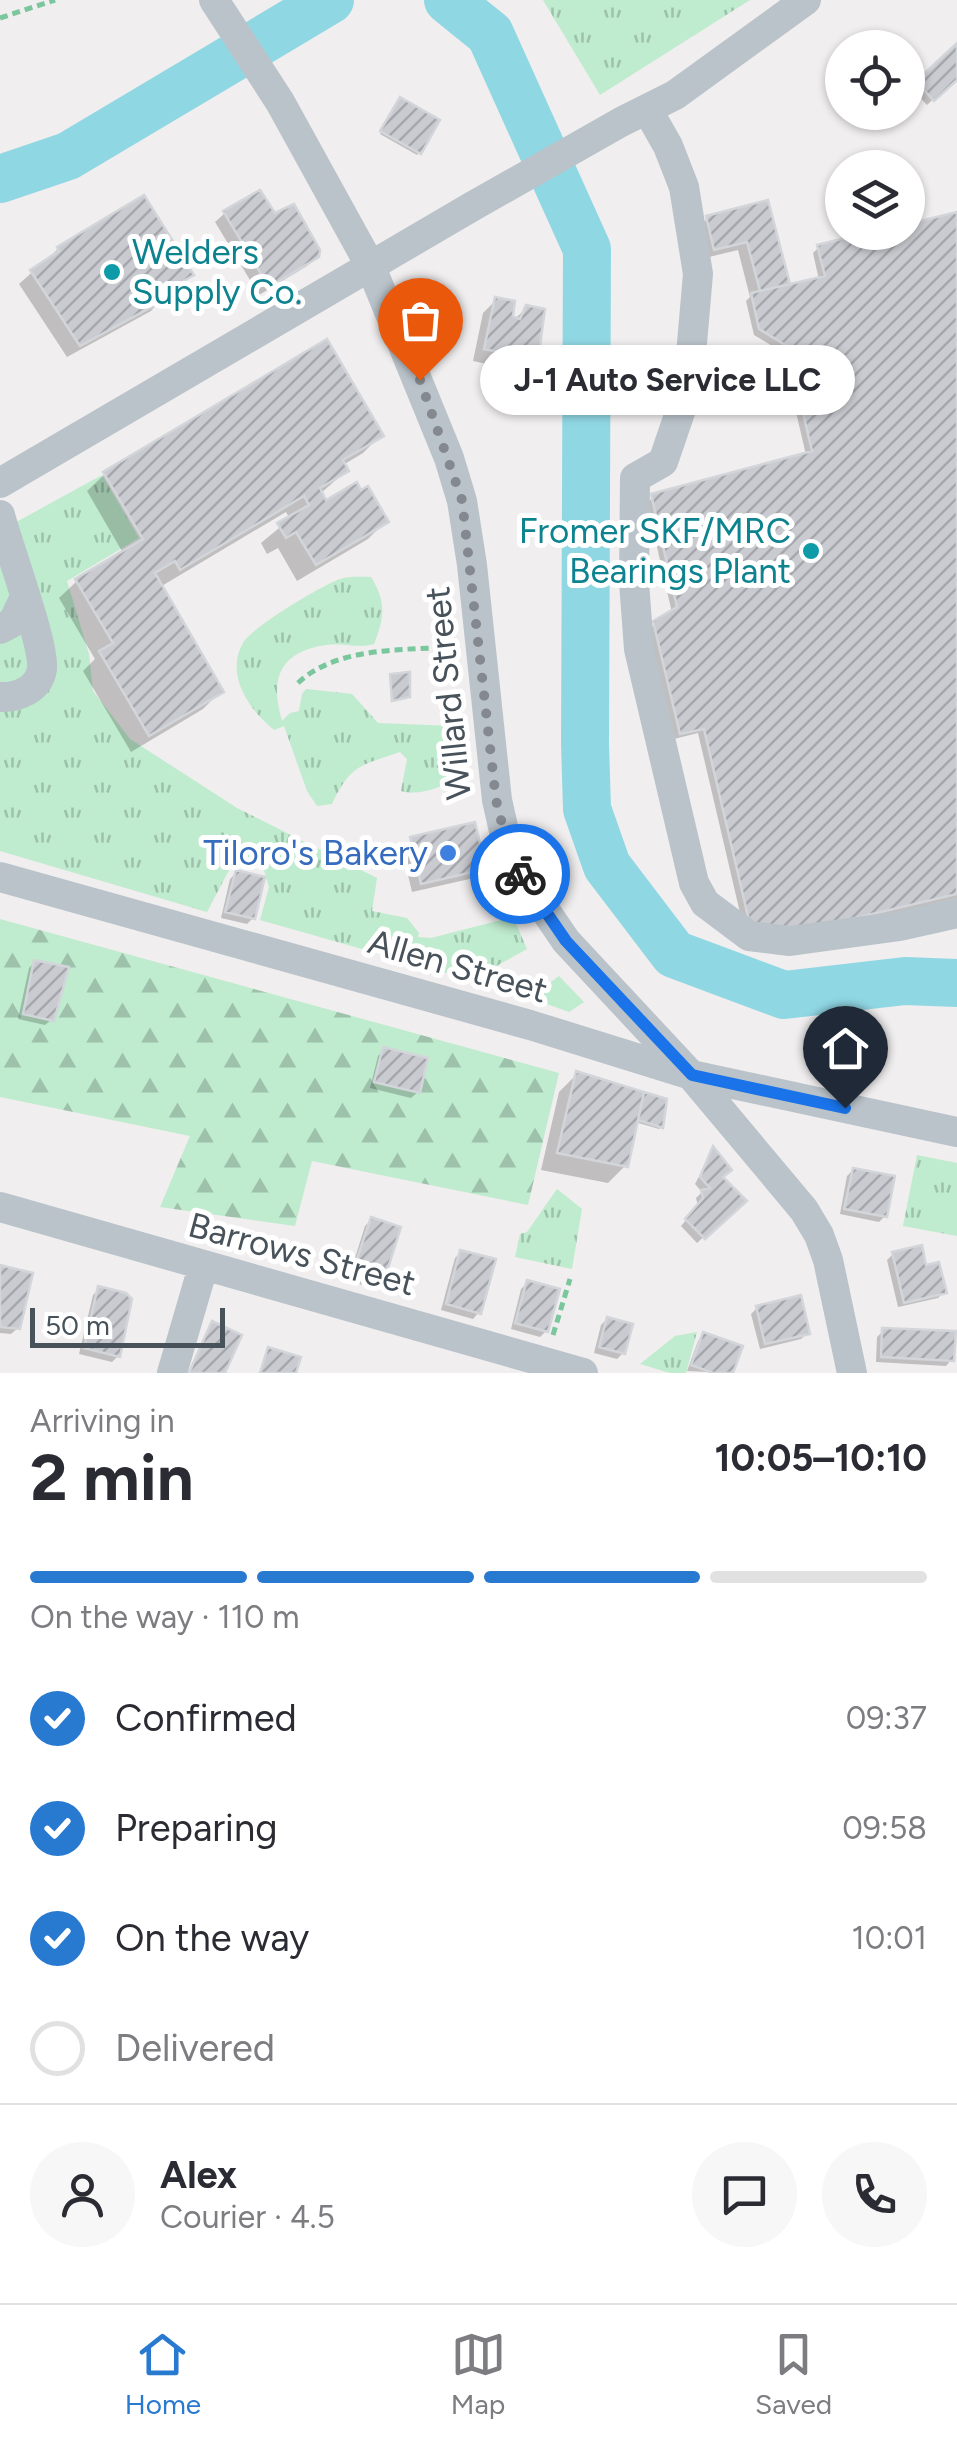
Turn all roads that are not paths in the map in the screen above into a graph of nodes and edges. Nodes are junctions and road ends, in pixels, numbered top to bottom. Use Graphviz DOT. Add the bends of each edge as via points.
graph roads {
  1 [pos="214,0"];
  2 [pos="806,0"];
  3 [pos="634,115"];
  4 [pos="371,267"];
  5 [pos="0,483"];
  6 [pos="0,516"];
  7 [pos="24,599"];
  8 [pos="0,629"];
  9 [pos="0,697"];
  10 [pos="0,877"];
  11 [pos="957,913"];
  12 [pos="692,1075"];
  13 [pos="957,1132"];
  14 [pos="0,1208"];
  15 [pos="203,1267"];
  16 [pos="172,1373"];
  17 [pos="583,1373"];
  18 [pos="852,1373"];
  1 -- 4 [label="street, Willard Street" via="280,102"];
  2 -- 3 [label="street" via="675,95"];
  3 -- 4 [label="street"];
  3 -- 11 [label="street" via="668,146 684,187 698,274 688,389 664,462 635,478 634,582 639,649 694,882 705,903 748,936 790,941"];
  4 -- 5 [label="street"];
  4 -- 12 [label="street, Willard Street" via="462,500 506,840 520,875 566,941"];
  6 -- 7 [label="street"];
  7 -- 8 [label="street" via="13,622"];
  7 -- 9 [label="street" via="42,668 27,690"];
  10 -- 12 [label="street, Allen Street"];
  12 -- 13 [label="street, Allen Street"];
  12 -- 18 [label="street, Willard Street" via="778,1175 819,1235"];
  14 -- 15 [label="street, Barrows Street"];
  15 -- 16 [label="street"];
  15 -- 17 [label="street, Barrows Street"];
}
